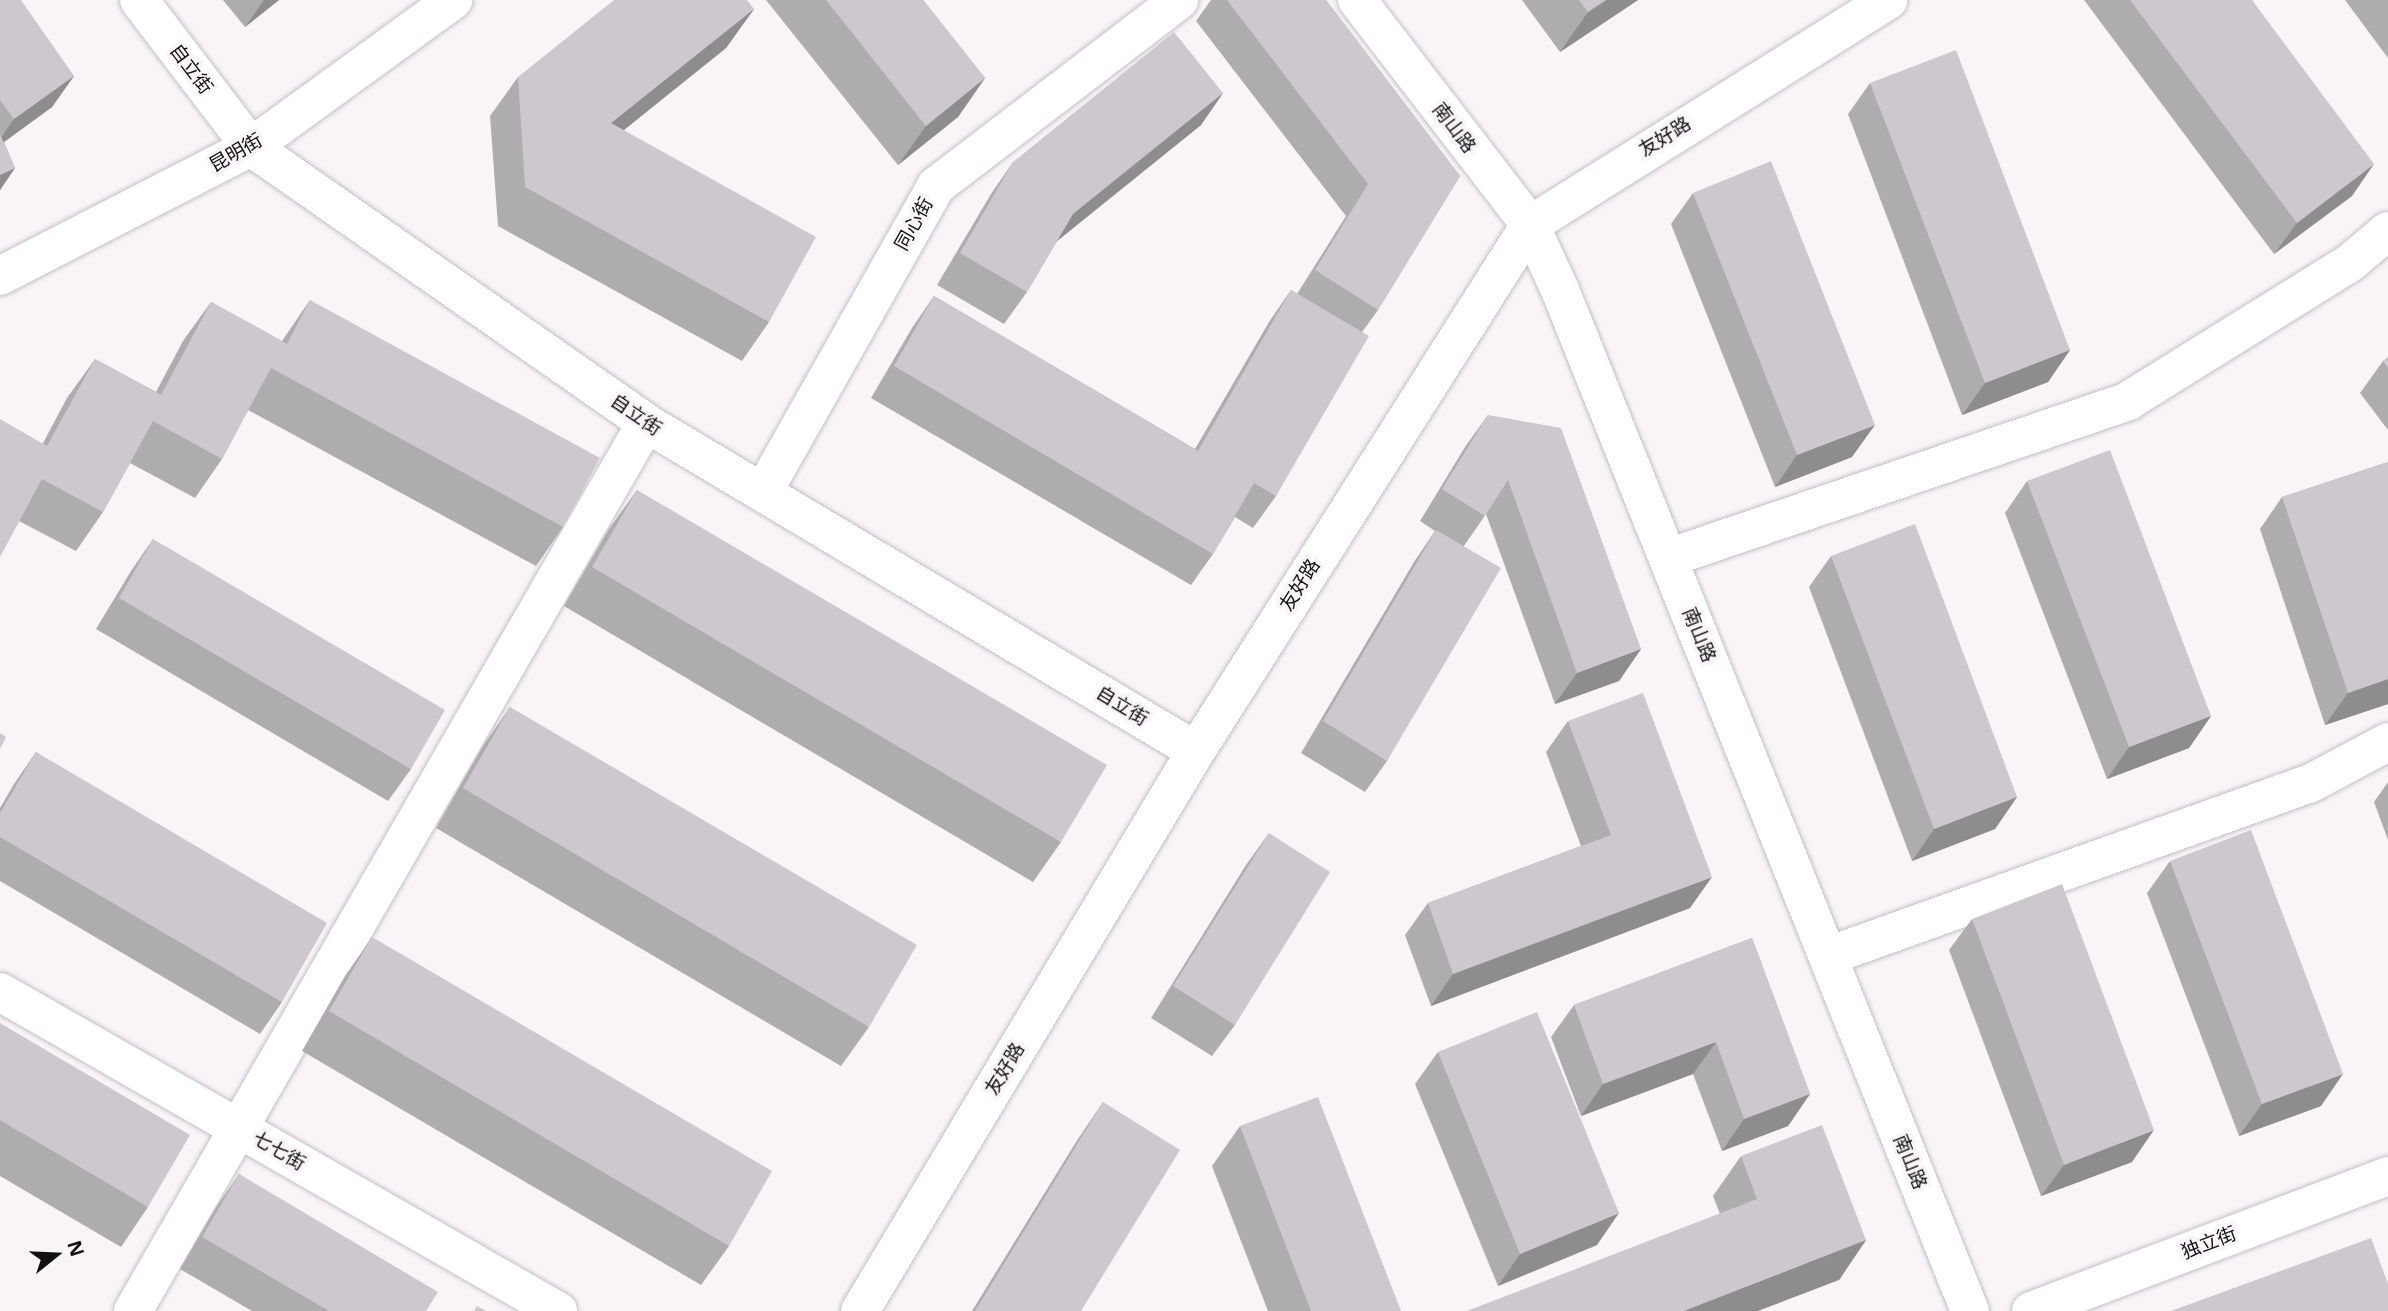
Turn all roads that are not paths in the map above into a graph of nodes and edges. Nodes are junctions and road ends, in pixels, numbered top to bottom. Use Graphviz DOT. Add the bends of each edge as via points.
graph roads {
  1 [pos="139,0"];
  2 [pos="453,0"];
  3 [pos="1179,0"];
  4 [pos="1357,0"];
  5 [pos="1888,0"];
  6 [pos="251,147"];
  7 [pos="1530,225"];
  8 [pos="2388,231"];
  9 [pos="0,276"];
  10 [pos="646,423"];
  11 [pos="763,492"];
  12 [pos="1668,558"];
  13 [pos="2388,742"];
  14 [pos="1196,751"];
  15 [pos="1828,956"];
  16 [pos="0,992"];
  17 [pos="240,1129"];
  18 [pos="2388,1176"];
  19 [pos="133,1311"];
  20 [pos="558,1311"];
  21 [pos="860,1311"];
  22 [pos="1970,1311"];
  23 [pos="2031,1311"];
  1 -- 6 [label="street, 自立街"];
  2 -- 6 [label="street, 昆明街"];
  3 -- 11 [label="street, 同心街" via="936,186"];
  4 -- 7 [label="street, 南山路"];
  5 -- 7 [label="street, 友好路"];
  6 -- 9 [label="street, 昆明街"];
  6 -- 10 [label="street, 自立街"];
  7 -- 12 [label="street, 南山路"];
  7 -- 14 [label="street, 友好路"];
  8 -- 12 [label="street" via="2351,262 2128,401"];
  10 -- 11 [label="street, 自立街"];
  10 -- 17 [label="street"];
  11 -- 14 [label="street, 自立街"];
  12 -- 15 [label="street, 南山路"];
  13 -- 15 [label="street" via="2311,783"];
  14 -- 21 [label="street, 友好路"];
  15 -- 22 [label="street, 南山路"];
  16 -- 17 [label="street, 七七街"];
  17 -- 19 [label="street"];
  17 -- 20 [label="street, 七七街"];
  18 -- 23 [label="street, 独立街"];
}
